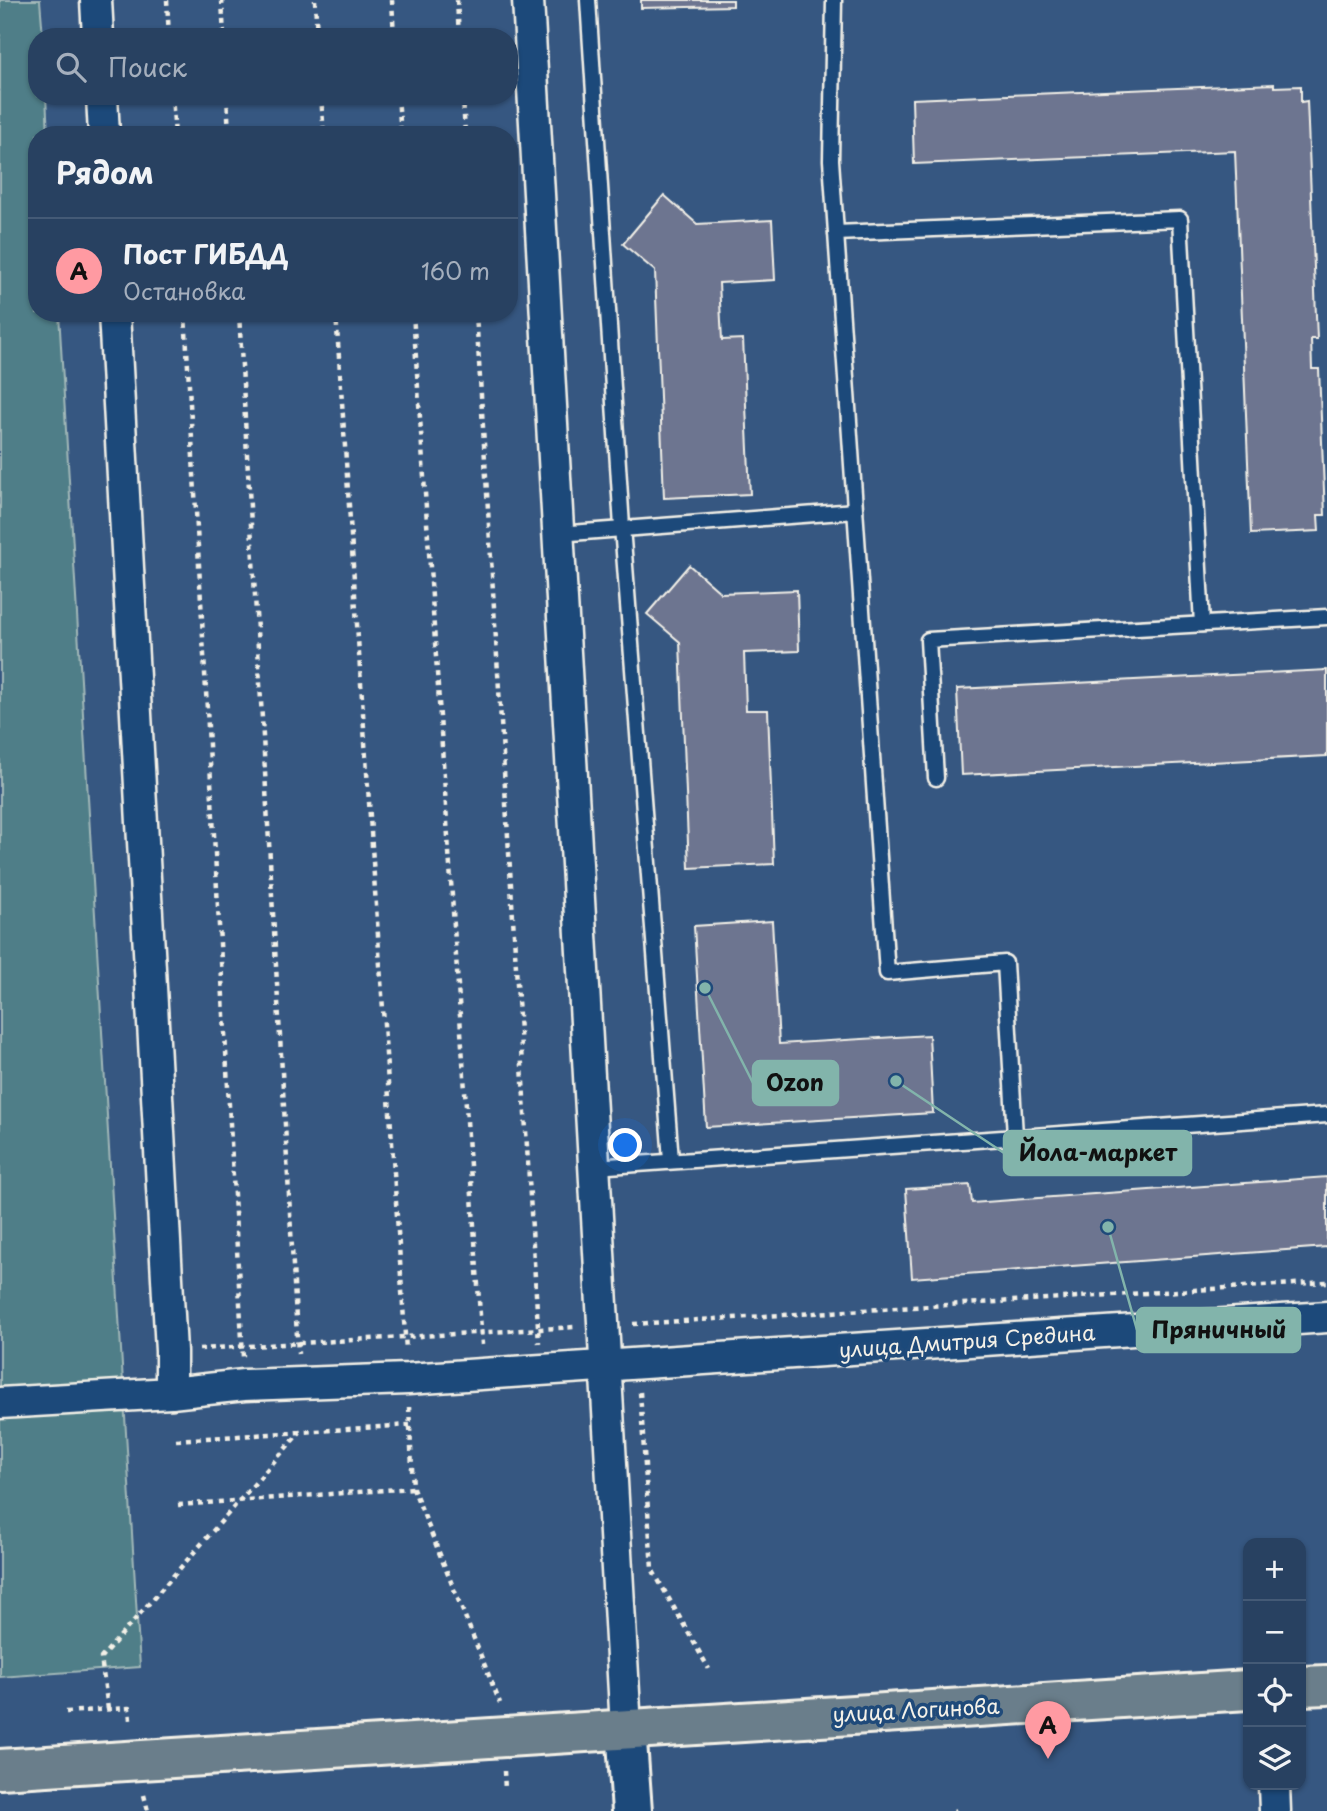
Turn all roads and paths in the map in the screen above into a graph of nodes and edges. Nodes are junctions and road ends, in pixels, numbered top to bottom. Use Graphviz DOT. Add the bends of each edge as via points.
graph roads {
  1 [pos="96,0"];
  2 [pos="167,0"];
  3 [pos="222,0"];
  4 [pos="315,0"];
  5 [pos="392,0"];
  6 [pos="457,0"];
  7 [pos="528,0"];
  8 [pos="587,0"];
  9 [pos="834,0"];
  10 [pos="98,28"];
  11 [pos="169,28"];
  12 [pos="224,28"];
  13 [pos="317,28"];
  14 [pos="394,28"];
  15 [pos="459,28"];
  16 [pos="102,105"];
  17 [pos="173,105"];
  18 [pos="227,105"];
  19 [pos="322,105"];
  20 [pos="399,105"];
  21 [pos="463,105"];
  22 [pos="104,126"];
  23 [pos="174,126"];
  24 [pos="229,126"];
  25 [pos="323,126"];
  26 [pos="400,126"];
  27 [pos="465,126"];
  28 [pos="836,233"];
  29 [pos="114,322"];
  30 [pos="186,322"];
  31 [pos="240,322"];
  32 [pos="337,322"];
  33 [pos="414,322"];
  34 [pos="477,322"];
  35 [pos="855,511"];
  36 [pos="622,527"];
  37 [pos="558,534"];
  38 [pos="1327,617"];
  39 [pos="1202,624"];
  40 [pos="936,778"];
  41 [pos="1327,1115"];
  42 [pos="1015,1136"];
  43 [pos="671,1160"];
  44 [pos="595,1167"];
  45 [pos="1327,1282"];
  46 [pos="1327,1317"];
  47 [pos="636,1324"];
  48 [pos="604,1325"];
  49 [pos="538,1329"];
  50 [pos="481,1333"];
  51 [pos="405,1337"];
  52 [pos="298,1343"];
  53 [pos="243,1346"];
  54 [pos="170,1351"];
  55 [pos="639,1364"];
  56 [pos="606,1366"];
  57 [pos="540,1370"];
  58 [pos="484,1374"];
  59 [pos="408,1379"];
  60 [pos="300,1383"];
  61 [pos="244,1385"];
  62 [pos="171,1393"];
  63 [pos="0,1403"];
  64 [pos="410,1424"];
  65 [pos="300,1432"];
  66 [pos="176,1440"];
  67 [pos="413,1488"];
  68 [pos="240,1501"];
  69 [pos="178,1505"];
  70 [pos="709,1670"];
  71 [pos="1327,1685"];
  72 [pos="1306,1686"];
  73 [pos="1243,1690"];
  74 [pos="500,1704"];
  75 [pos="108,1709"];
  76 [pos="66,1712"];
  77 [pos="130,1720"];
  78 [pos="626,1728"];
  79 [pos="0,1769"];
  80 [pos="1274,1790"];
  81 [pos="632,1811"];
  82 [pos="1275,1811"];
  1 -- 10 [label="street"];
  2 -- 11 [label="path"];
  3 -- 12 [label="path"];
  4 -- 13 [label="path"];
  5 -- 14 [label="path"];
  6 -- 15 [label="path"];
  7 -- 37 [label="street"];
  8 -- 36 [label="lane"];
  9 -- 28 [label="lane" via="831,160"];
  16 -- 22 [label="street"];
  17 -- 23 [label="path"];
  18 -- 24 [label="path"];
  19 -- 25 [label="path"];
  20 -- 26 [label="path"];
  21 -- 27 [label="path"];
  28 -- 35 [label="lane"];
  28 -- 39 [label="lane" via="1180,219"];
  29 -- 54 [label="street"];
  30 -- 53 [label="path"];
  31 -- 52 [label="path"];
  32 -- 51 [label="path"];
  33 -- 50 [label="path"];
  34 -- 49 [label="path"];
  35 -- 36 [label="lane"];
  35 -- 42 [label="lane" via="887,972 1005,963"];
  36 -- 37 [label="lane"];
  36 -- 43 [label="lane"];
  37 -- 44 [label="street"];
  38 -- 39 [label="lane"];
  39 -- 40 [label="lane" via="928,640"];
  41 -- 42 [label="lane"];
  42 -- 43 [label="lane"];
  43 -- 44 [label="lane"];
  44 -- 48 [label="street"];
  45 -- 47 [label="path"];
  46 -- 55 [label="street, улица Дмитрия Средина"];
  47 -- 48 [label="path"];
  47 -- 55 [label="path"];
  48 -- 49 [label="path"];
  48 -- 56 [label="street"];
  49 -- 50 [label="path"];
  49 -- 57 [label="path"];
  50 -- 51 [label="path"];
  50 -- 58 [label="path"];
  51 -- 52 [label="path"];
  51 -- 59 [label="path"];
  52 -- 53 [label="path"];
  52 -- 60 [label="path"];
  53 -- 54 [label="path"];
  53 -- 61 [label="path"];
  54 -- 62 [label="street"];
  55 -- 56 [label="street, улица Дмитрия Средина"];
  55 -- 70 [label="path" via="652,1569"];
  56 -- 57 [label="street, улица Дмитрия Средина"];
  56 -- 78 [label="street"];
  57 -- 58 [label="street, улица Дмитрия Средина"];
  58 -- 59 [label="street, улица Дмитрия Средина"];
  59 -- 60 [label="street, улица Дмитрия Средина"];
  59 -- 64 [label="path"];
  60 -- 61 [label="street, улица Дмитрия Средина"];
  61 -- 62 [label="street, улица Дмитрия Средина"];
  62 -- 63 [label="street"];
  64 -- 65 [label="path"];
  64 -- 67 [label="path"];
  65 -- 66 [label="path"];
  65 -- 68 [label="path"];
  67 -- 68 [label="path"];
  67 -- 74 [label="path"];
  68 -- 69 [label="path"];
  68 -- 75 [label="path" via="100,1658"];
  71 -- 72 [label="main road"];
  73 -- 78 [label="main road, улица Логинова"];
  75 -- 76 [label="path"];
  75 -- 77 [label="path" via="129,1708"];
  78 -- 79 [label="main road, улица Логинова"];
  78 -- 81 [label="main road"];
  80 -- 82 [label="street"];
}
